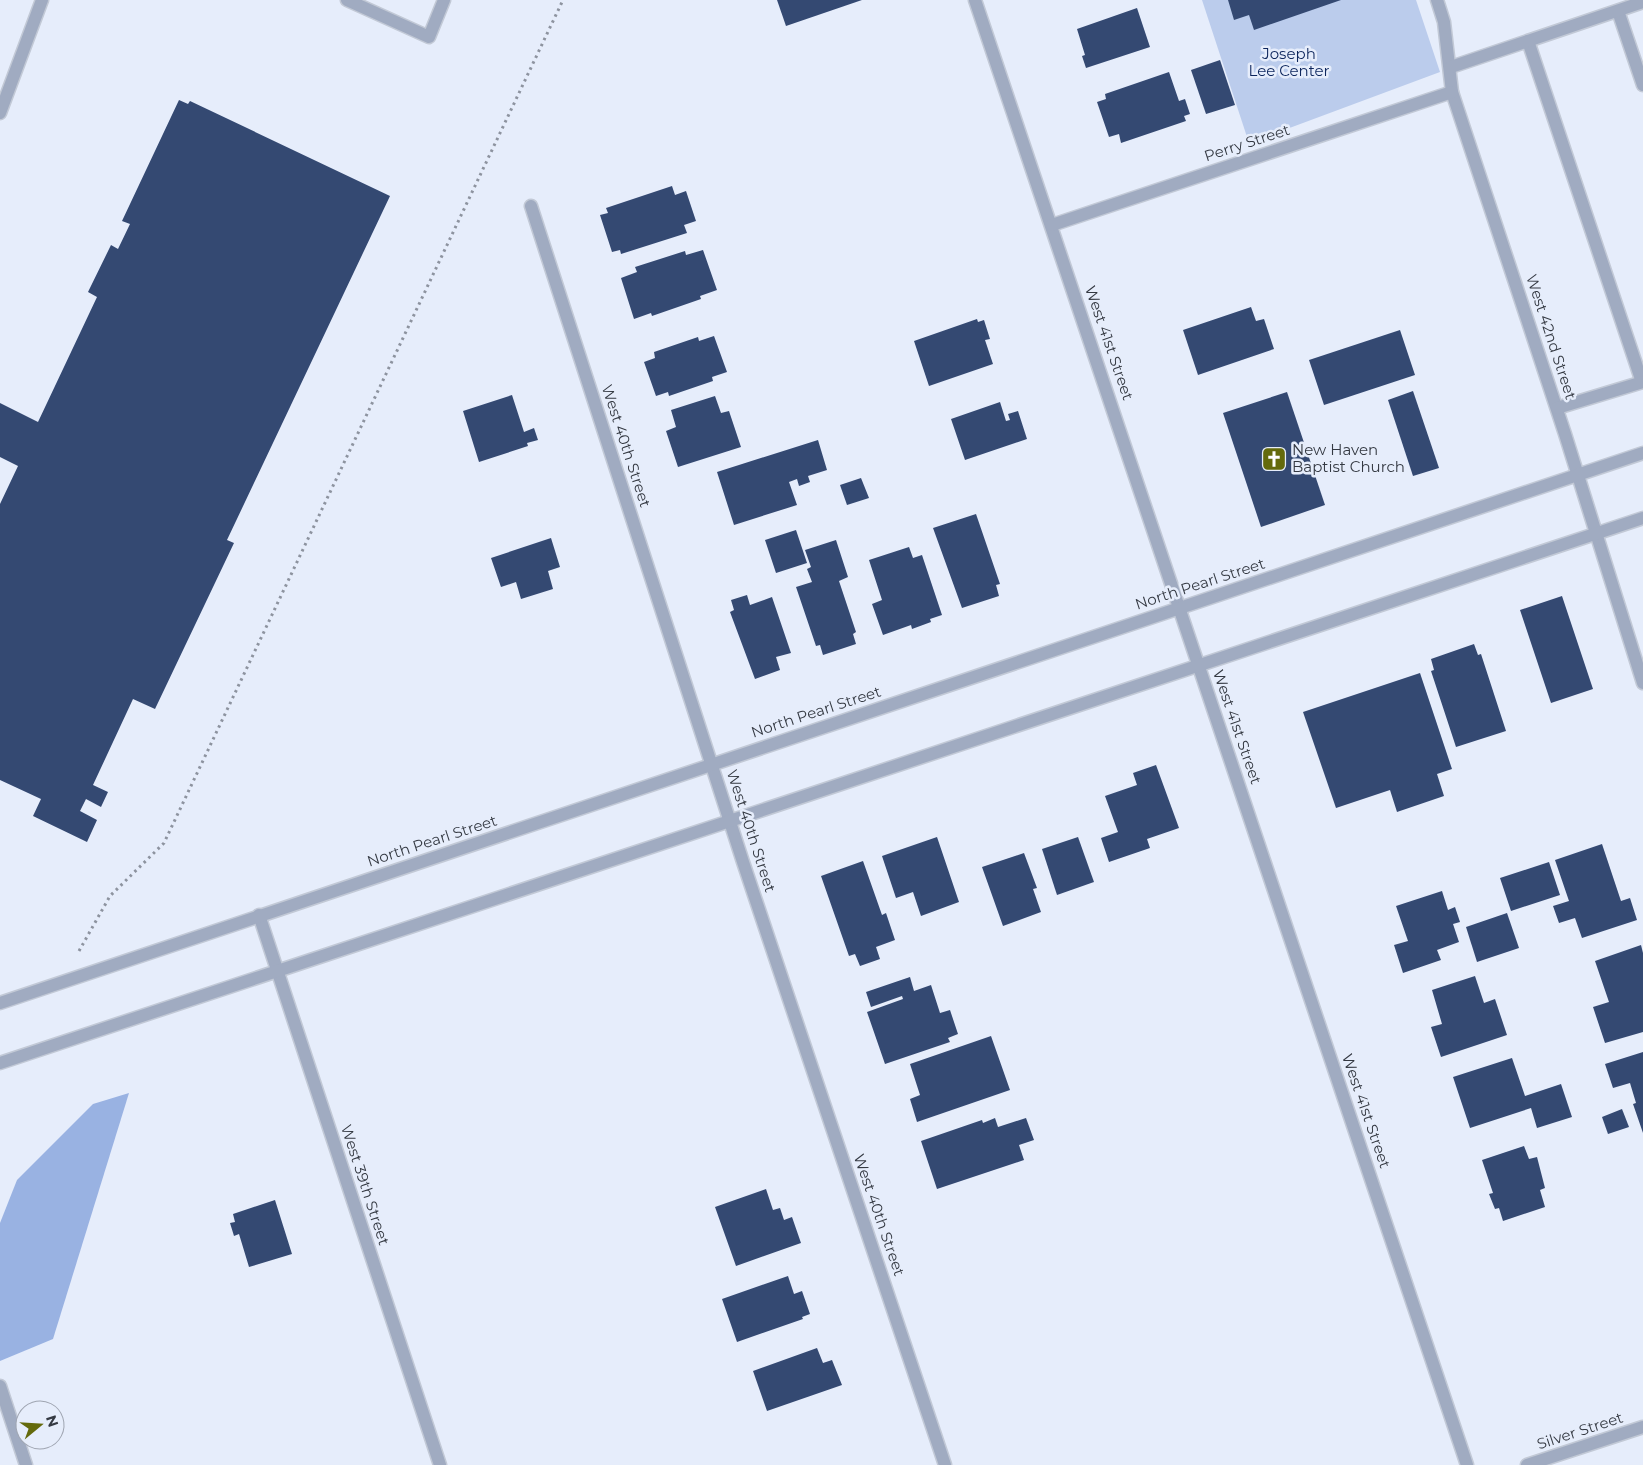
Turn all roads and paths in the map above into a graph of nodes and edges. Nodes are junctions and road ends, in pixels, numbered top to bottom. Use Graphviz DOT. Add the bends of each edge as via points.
graph roads {
  1 [pos="42,0"];
  2 [pos="347,0"];
  3 [pos="444,0"];
  4 [pos="562,0"];
  5 [pos="975,0"];
  6 [pos="1437,0"];
  7 [pos="1643,2"];
  8 [pos="1618,11"];
  9 [pos="1528,41"];
  10 [pos="1451,67"];
  11 [pos="1643,85"];
  12 [pos="1452,92"];
  13 [pos="0,113"];
  14 [pos="531,206"];
  15 [pos="1052,225"];
  16 [pos="1642,382"];
  17 [pos="1557,408"];
  18 [pos="1643,454"];
  19 [pos="1578,475"];
  20 [pos="1643,518"];
  21 [pos="1596,533"];
  22 [pos="1180,608"];
  23 [pos="1199,665"];
  24 [pos="1643,683"];
  25 [pos="712,764"];
  26 [pos="730,821"];
  27 [pos="259,916"];
  28 [pos="277,972"];
  29 [pos="63,981"];
  30 [pos="0,1003"];
  31 [pos="0,1063"];
  32 [pos="0,1386"];
  33 [pos="1643,1427"];
  34 [pos="26,1465"];
  35 [pos="440,1465"];
  36 [pos="946,1465"];
  37 [pos="1467,1465"];
  38 [pos="1526,1465"];
  1 -- 13 [label="street"];
  2 -- 3 [label="street" via="429,37"];
  4 -- 29 [label="path" via="164,843 110,896"];
  5 -- 15 [label="street, West 41st Street"];
  6 -- 10 [label="street, West 42nd Street"];
  7 -- 8 [label="street"];
  8 -- 9 [label="street"];
  8 -- 11 [label="street"];
  9 -- 10 [label="street"];
  9 -- 16 [label="street"];
  10 -- 12 [label="street, West 42nd Street"];
  12 -- 15 [label="street, Perry Street"];
  12 -- 17 [label="street, West 42nd Street"];
  14 -- 25 [label="street, West 40th Street"];
  15 -- 22 [label="street, West 41st Street"];
  16 -- 17 [label="street"];
  17 -- 19 [label="street, West 42nd Street"];
  18 -- 19 [label="street, North Pearl Street"];
  19 -- 21 [label="street, West 42nd Street"];
  19 -- 22 [label="street, North Pearl Street"];
  20 -- 21 [label="street"];
  21 -- 23 [label="street"];
  21 -- 24 [label="street, West 42nd Street"];
  22 -- 23 [label="street, West 41st Street"];
  22 -- 25 [label="street, North Pearl Street"];
  23 -- 26 [label="street"];
  23 -- 37 [label="street, West 41st Street"];
  25 -- 26 [label="street, West 40th Street"];
  25 -- 27 [label="street, North Pearl Street"];
  26 -- 28 [label="street"];
  26 -- 36 [label="street, West 40th Street"];
  27 -- 28 [label="street, West 39th Street"];
  27 -- 29 [label="street, North Pearl Street"];
  28 -- 31 [label="street"];
  28 -- 35 [label="street, West 39th Street"];
  29 -- 30 [label="street, North Pearl Street"];
  32 -- 34 [label="street"];
  33 -- 38 [label="street, Silver Street"];
}
